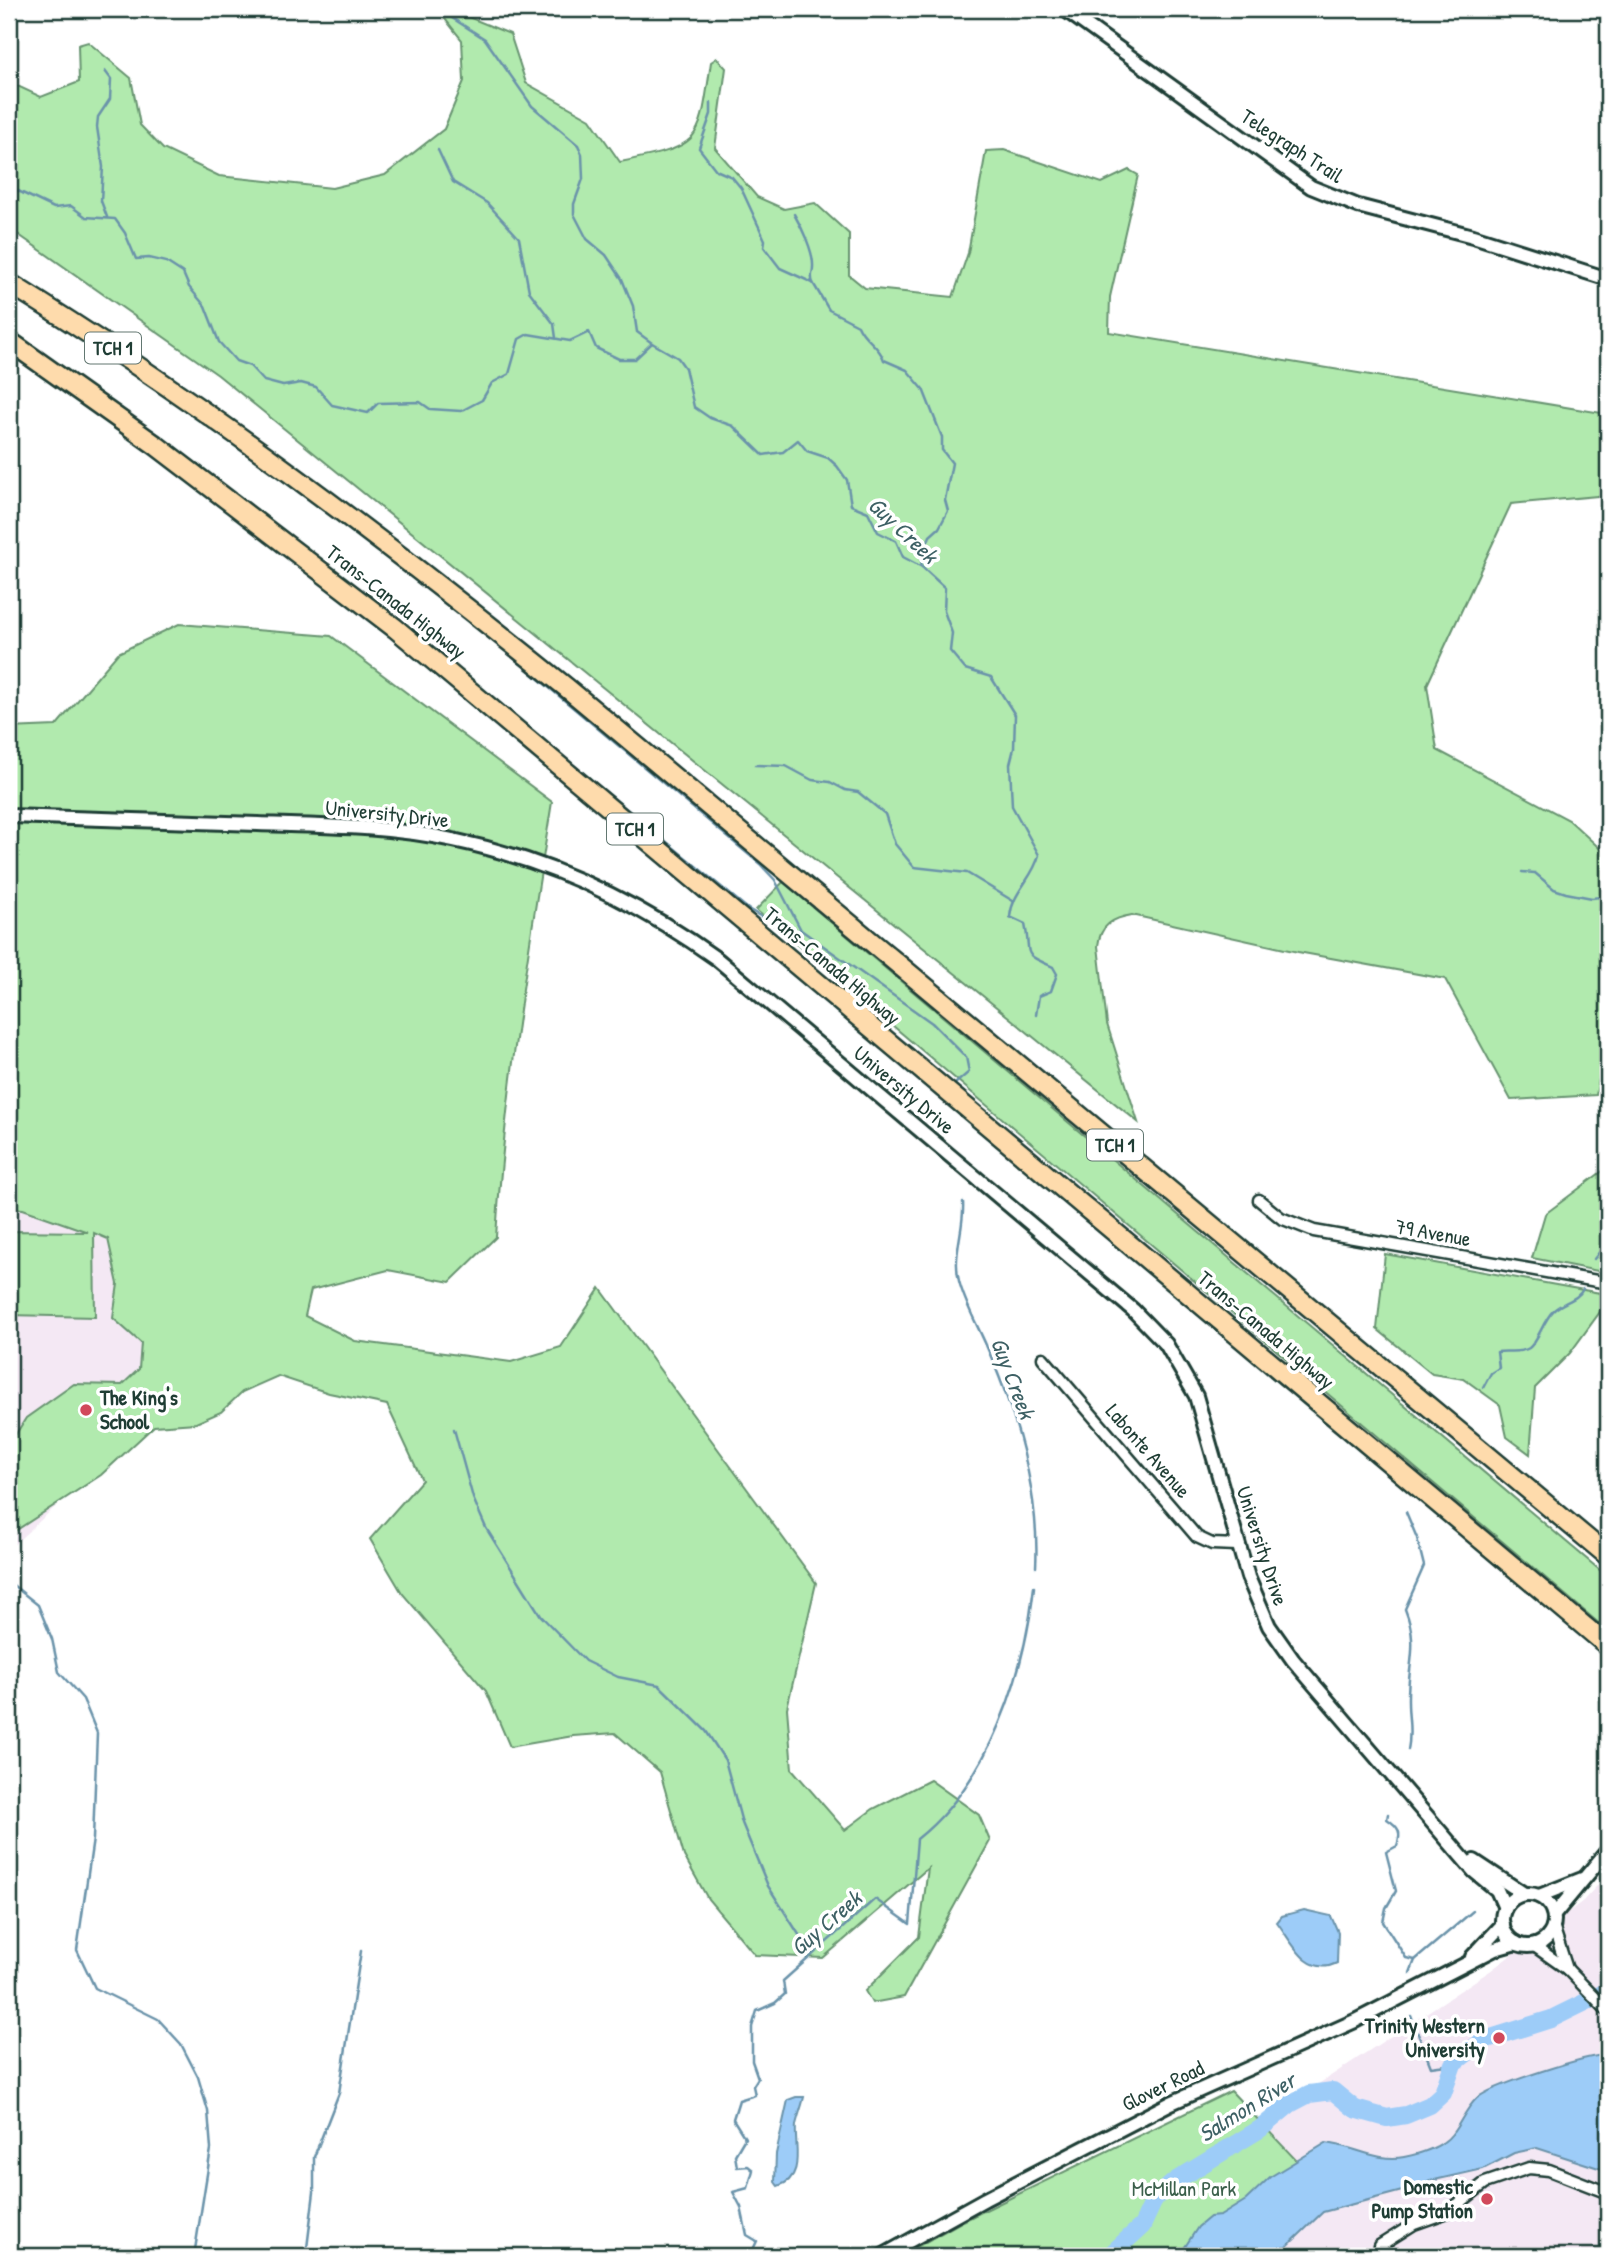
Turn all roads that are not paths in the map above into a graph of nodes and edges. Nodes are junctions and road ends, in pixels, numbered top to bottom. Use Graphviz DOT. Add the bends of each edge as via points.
graph roads {
  1 [pos="1064,9"];
  2 [pos="9,270"];
  3 [pos="1608,279"];
  4 [pos="9,283"];
  5 [pos="53,310"];
  6 [pos="9,341"];
  7 [pos="9,348"];
  8 [pos="44,366"];
  9 [pos="9,816"];
  10 [pos="1259,1200"];
  11 [pos="1608,1283"];
  12 [pos="1043,1358"];
  13 [pos="1237,1545"];
  14 [pos="1608,1556"];
  15 [pos="1608,1646"];
  16 [pos="1608,1850"];
  17 [pos="1461,1854"];
  18 [pos="1585,1877"];
  19 [pos="1524,1894"];
  20 [pos="1539,1896"];
  21 [pos="1505,1908"];
  22 [pos="1554,1920"];
  23 [pos="1503,1924"];
  24 [pos="1516,1943"];
  25 [pos="1533,1945"];
  26 [pos="1467,1962"];
  27 [pos="1569,1971"];
  28 [pos="1605,2009"];
  29 [pos="1608,2193"];
  30 [pos="1379,2246"];
  31 [pos="882,2256"];
  1 -- 3 [label="street, Telegraph Trail" via="1311,187 1358,206"];
  2 -- 5 [label="highway"];
  4 -- 5 [label="highway, Trans-Canada Highway / TCH 1"];
  5 -- 14 [label="highway, Trans-Canada Highway / TCH 1" via="228,427 430,577"];
  6 -- 8 [label="highway, Trans-Canada Highway / TCH 1"];
  7 -- 8 [label="highway"];
  8 -- 15 [label="highway, Trans-Canada Highway / TCH 1" via="405,637"];
  9 -- 13 [label="street, University Drive" via="356,827 420,834 522,858 591,885 660,921 737,974 1151,1327 1179,1362 1196,1396"];
  10 -- 11 [label="street, 79 Avenue" via="1281,1218 1314,1231"];
  12 -- 13 [label="street, Labonte Avenue" via="1196,1537 1212,1544"];
  13 -- 17 [label="street, University Drive" via="1257,1600 1287,1653"];
  16 -- 18 [label="street"];
  17 -- 19 [label="street, University Drive"];
  17 -- 21 [label="street, University Drive" via="1497,1890"];
  18 -- 20 [label="street"];
  18 -- 22 [label="street"];
  19 -- 20 [label="street"];
  19 -- 21 [label="street"];
  20 -- 22 [label="street"];
  21 -- 23 [label="street"];
  22 -- 25 [label="street" via="1546,1939"];
  22 -- 27 [label="street"];
  23 -- 24 [label="street"];
  23 -- 26 [label="street, Glover Road"];
  24 -- 25 [label="street"];
  24 -- 26 [label="street, Glover Road"];
  25 -- 27 [label="street"];
  26 -- 31 [label="street, Glover Road" via="1355,2021 1171,2103"];
  27 -- 28 [label="street"];
  29 -- 30 [label="street" via="1549,2170 1529,2168 1485,2183 1448,2212 1414,2224"];
}
